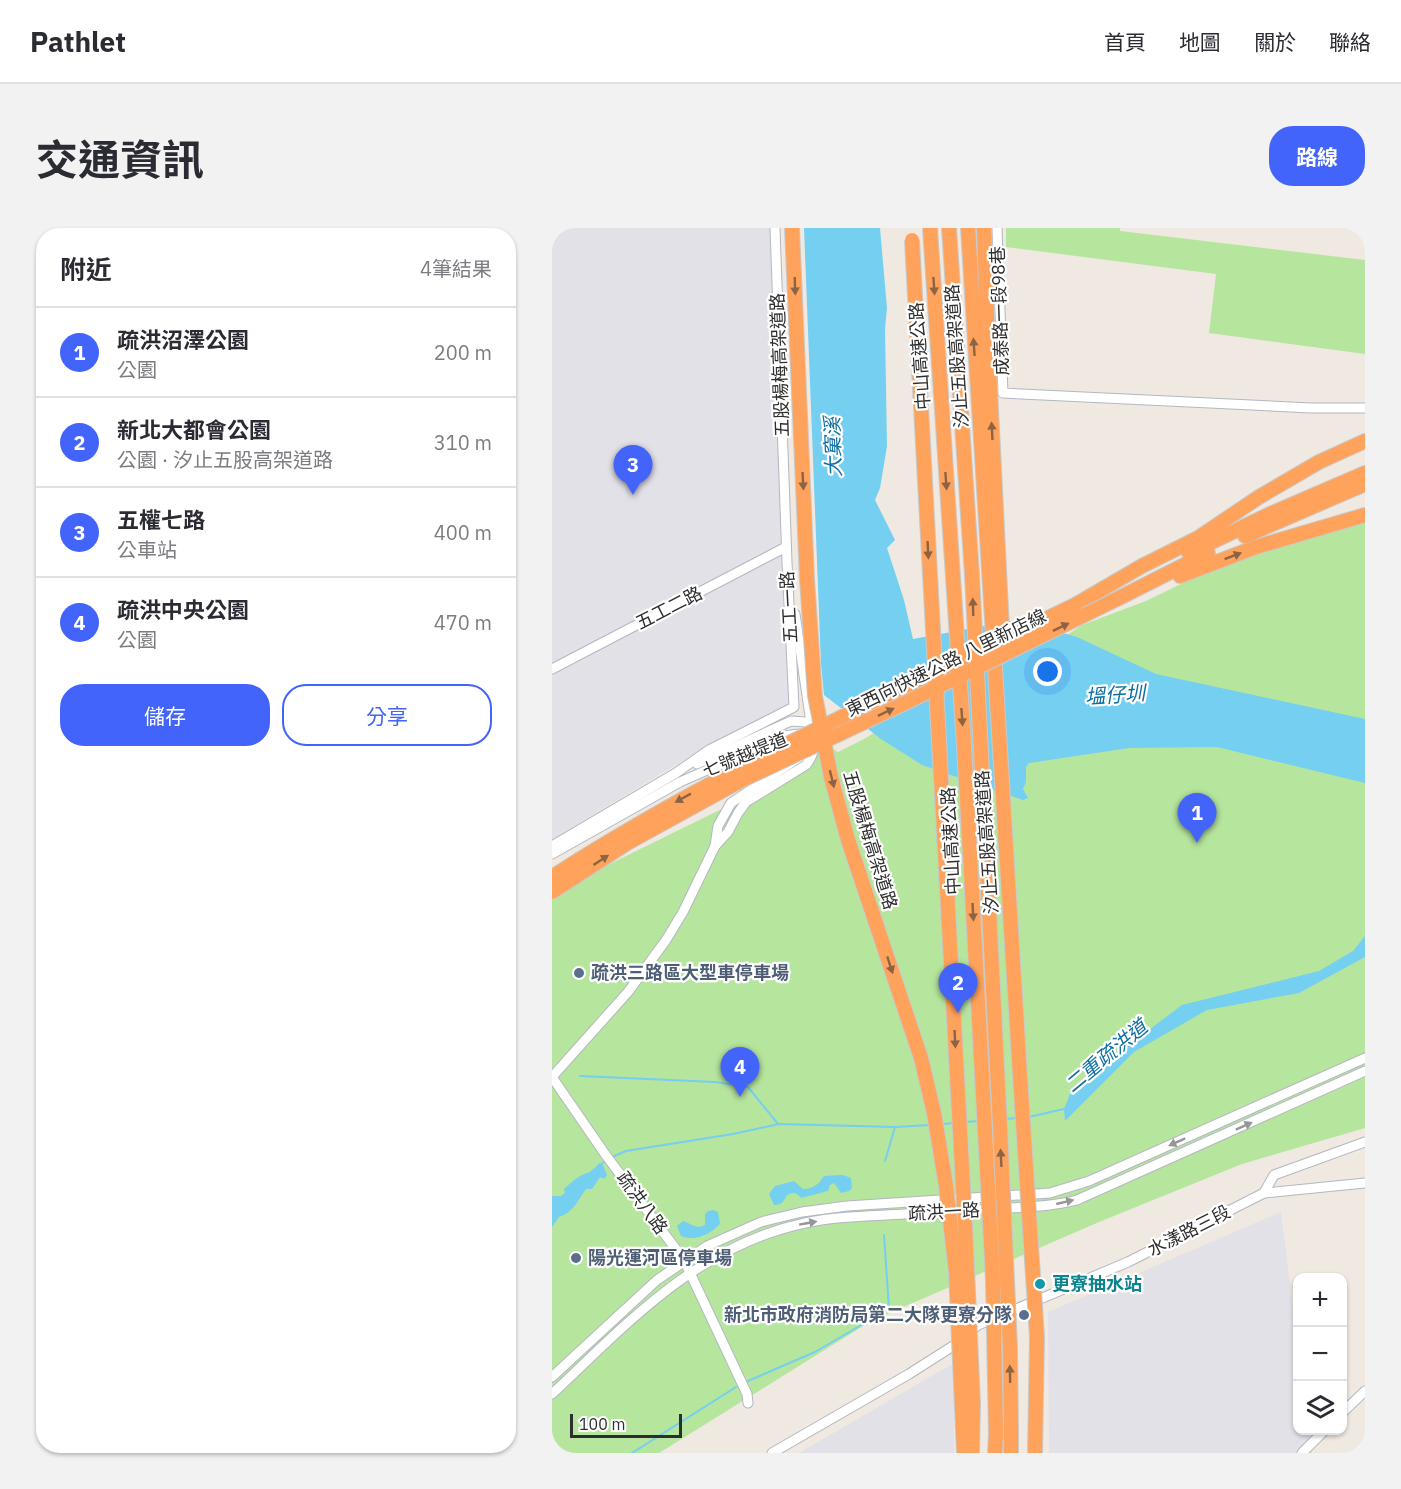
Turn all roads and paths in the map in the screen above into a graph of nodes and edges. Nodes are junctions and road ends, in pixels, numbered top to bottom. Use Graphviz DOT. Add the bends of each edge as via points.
graph roads {
  1 [pos="775,228"];
  2 [pos="792,228"];
  3 [pos="911,228"];
  4 [pos="930,228"];
  5 [pos="968,228"];
  6 [pos="984,228"];
  7 [pos="997,228"];
  8 [pos="950,232"];
  9 [pos="1365,408"];
  10 [pos="1365,441"];
  11 [pos="1365,473"];
  12 [pos="1365,484"];
  13 [pos="1365,515"];
  14 [pos="786,547"];
  15 [pos="787,561"];
  16 [pos="1119,598"];
  17 [pos="1075,605"];
  18 [pos="552,669"];
  19 [pos="812,728"];
  20 [pos="678,778"];
  21 [pos="552,846"];
  22 [pos="715,846"];
  23 [pos="552,854"];
  24 [pos="552,878"];
  25 [pos="552,892"];
  26 [pos="1365,1058"];
  27 [pos="1365,1071"];
  28 [pos="1020,1076"];
  29 [pos="552,1077"];
  30 [pos="1365,1142"];
  31 [pos="1365,1183"];
  32 [pos="1264,1193"];
  33 [pos="684,1260"];
  34 [pos="689,1272"];
  35 [pos="552,1377"];
  36 [pos="1365,1390"];
  37 [pos="552,1394"];
  38 [pos="748,1403"];
  39 [pos="1347,1408"];
  40 [pos="1320,1435"];
  41 [pos="772,1453"];
  42 [pos="964,1453"];
  43 [pos="972,1453"];
  44 [pos="995,1453"];
  45 [pos="1011,1453"];
  46 [pos="1035,1453"];
  47 [pos="1302,1453"];
  1 -- 14 [label="street, 五工一路"];
  2 -- 42 [label="highway, 五股楊梅高架道路, one-way, bridge" via="815,696 848,840 921,1058 934,1113 956,1272"];
  3 -- 43 [label="highway, one-way, bridge" via="965,1224"];
  4 -- 44 [label="highway, 中山高速公路, one-way, bridge" via="964,744 993,1280"];
  28 -- 5 [label="highway, 汐止五股高架道路, one-way, bridge"];
  28 -- 6 [label="highway, one-way, bridge" via="1020,983"];
  7 -- 9 [label="street, 成泰路一段98巷" via="1003,393"];
  45 -- 8 [label="highway, 中山高速公路, one-way, bridge" via="1010,1347 972,574"];
  10 -- 17 [label="highway" via="1319,462 1198,538"];
  11 -- 17 [label="highway, 東西向快速公路 八里新店線"];
  12 -- 16 [label="highway, 東西向快速公路 八里新店線"];
  16 -- 13 [label="highway, one-way" via="1256,547"];
  14 -- 15 [label="street, 五工一路"];
  14 -- 18 [label="street, 五工二路"];
  15 -- 19 [label="street, 七號越堤道"];
  15 -- 20 [label="street, 五工一路" via="794,707 710,750"];
  25 -- 16 [label="highway, 東西向快速公路 八里新店線, one-way, bridge" via="629,842 738,782"];
  17 -- 24 [label="highway, 東西向快速公路 八里新店線, one-way, bridge" via="730,772"];
  19 -- 20 [label="street, 七號越堤道" via="806,722 791,721"];
  19 -- 22 [label="street, 七號越堤道" via="814,743 806,765 746,802"];
  20 -- 21 [label="street, 五工一路"];
  20 -- 22 [label="street, 七號越堤道" via="791,734 799,734 803,740 806,748 800,759 731,803 718,826"];
  20 -- 23 [label="street, 五工一路"];
  22 -- 29 [label="street, 七號越堤道" via="683,912 648,965"];
  26 -- 33 [label="street, 疏洪一路, one-way" via="1089,1181 1050,1193 802,1212 751,1226"];
  34 -- 27 [label="street, 疏洪一路, one-way" via="735,1246 806,1222 1041,1207 1077,1200"];
  28 -- 46 [label="highway, 汐止五股高架道路, bridge" via="1037,1337"];
  29 -- 33 [label="street, 疏洪八路"];
  30 -- 32 [label="street" via="1274,1174"];
  31 -- 32 [label="street, 水漾路三段"];
  32 -- 41 [label="street, 水漾路三段" via="1128,1262 978,1325 909,1374"];
  33 -- 34 [label="street, 疏洪八路"];
  33 -- 35 [label="street, 疏洪一路"];
  34 -- 37 [label="street, 疏洪一路"];
  34 -- 38 [label="street, 疏洪八路"];
  36 -- 39 [label="street"];
  40 -- 47 [label="street"];
}
